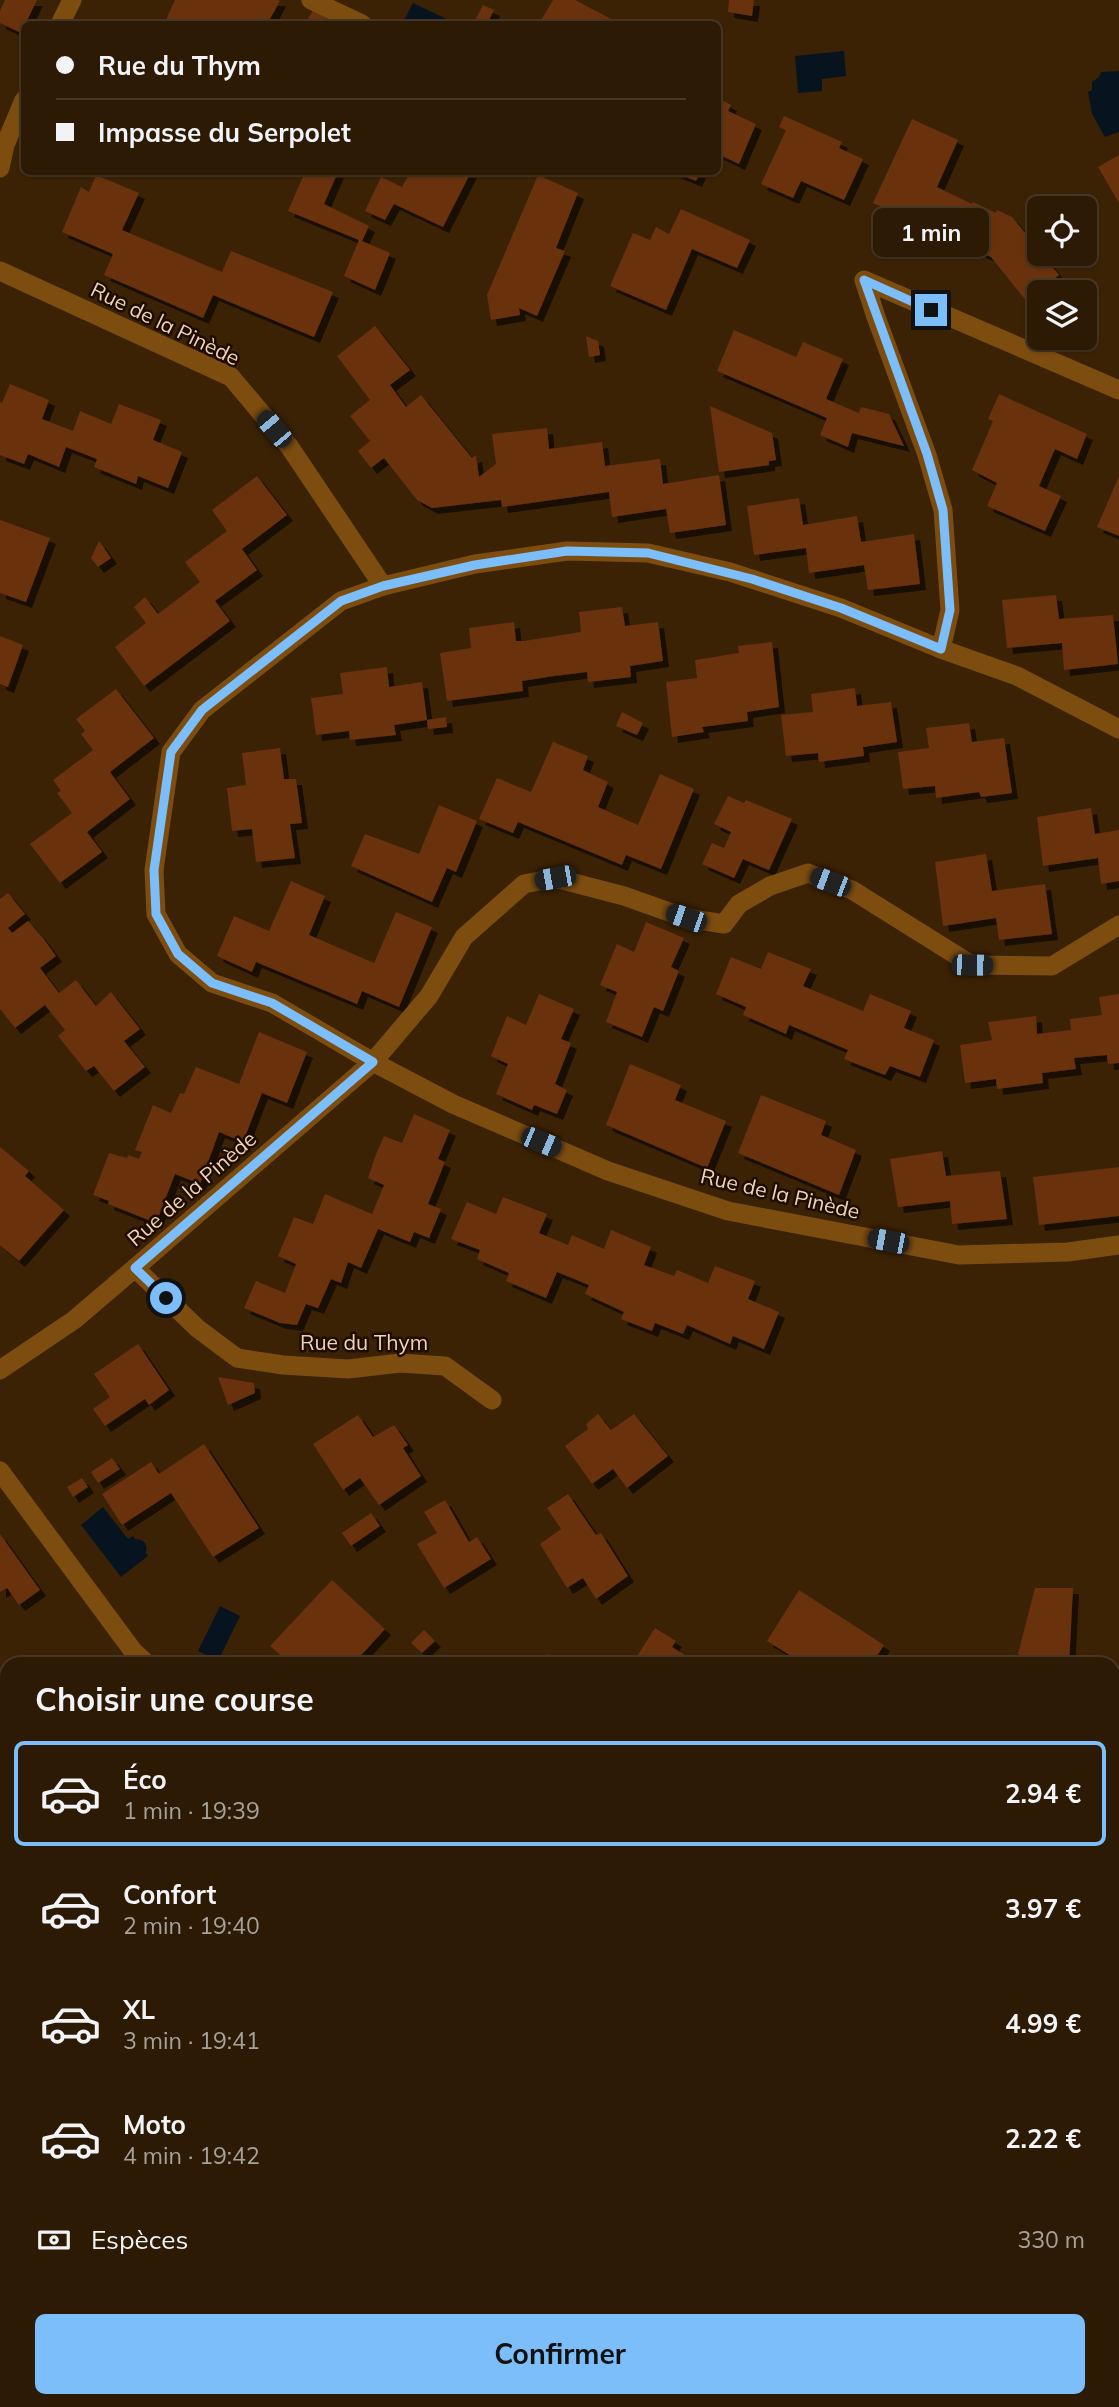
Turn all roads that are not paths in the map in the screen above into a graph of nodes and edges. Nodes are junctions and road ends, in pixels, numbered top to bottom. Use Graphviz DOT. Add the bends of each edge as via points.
graph roads {
  1 [pos="72,0"];
  2 [pos="311,0"];
  3 [pos="62,21"];
  4 [pos="356,21"];
  5 [pos="21,107"];
  6 [pos="0,168"];
  7 [pos="0,271"];
  8 [pos="1119,390"];
  9 [pos="383,586"];
  10 [pos="941,649"];
  11 [pos="1119,729"];
  12 [pos="1119,925"];
  13 [pos="373,1062"];
  14 [pos="1119,1245"];
  15 [pos="135,1268"];
  16 [pos="0,1370"];
  17 [pos="492,1400"];
  18 [pos="0,1471"];
  19 [pos="139,1657"];
  1 -- 3 [label="street"];
  2 -- 4 [label="street"];
  5 -- 6 [label="street"];
  7 -- 9 [label="street, Rue de la Pinède" via="231,377 289,446"];
  8 -- 10 [label="street" via="864,280 943,510 950,610"];
  9 -- 10 [label="street, Rue de la Pinède" via="567,551 648,553 730,572 841,608"];
  9 -- 13 [label="street, Rue de la Pinède" via="341,601 202,710 171,752 154,870 156,914 178,954 212,983 272,1003"];
  10 -- 11 [label="street, Rue de la Pinède" via="1017,676"];
  12 -- 13 [label="street, Rue de la Pinède" via="1052,966 972,965 852,890 808,873 770,886 738,904 724,924 686,918 555,878 524,884 464,937 429,996"];
  13 -- 14 [label="street, Rue de la Pinède" via="453,1104 608,1171 728,1211 959,1255 1068,1252"];
  13 -- 15 [label="street, Rue de la Pinède"];
  15 -- 16 [label="street" via="74,1320"];
  15 -- 17 [label="street, Rue du Thym" via="197,1328 237,1358 348,1369 400,1363 445,1366"];
  18 -- 19 [label="street"];
}
